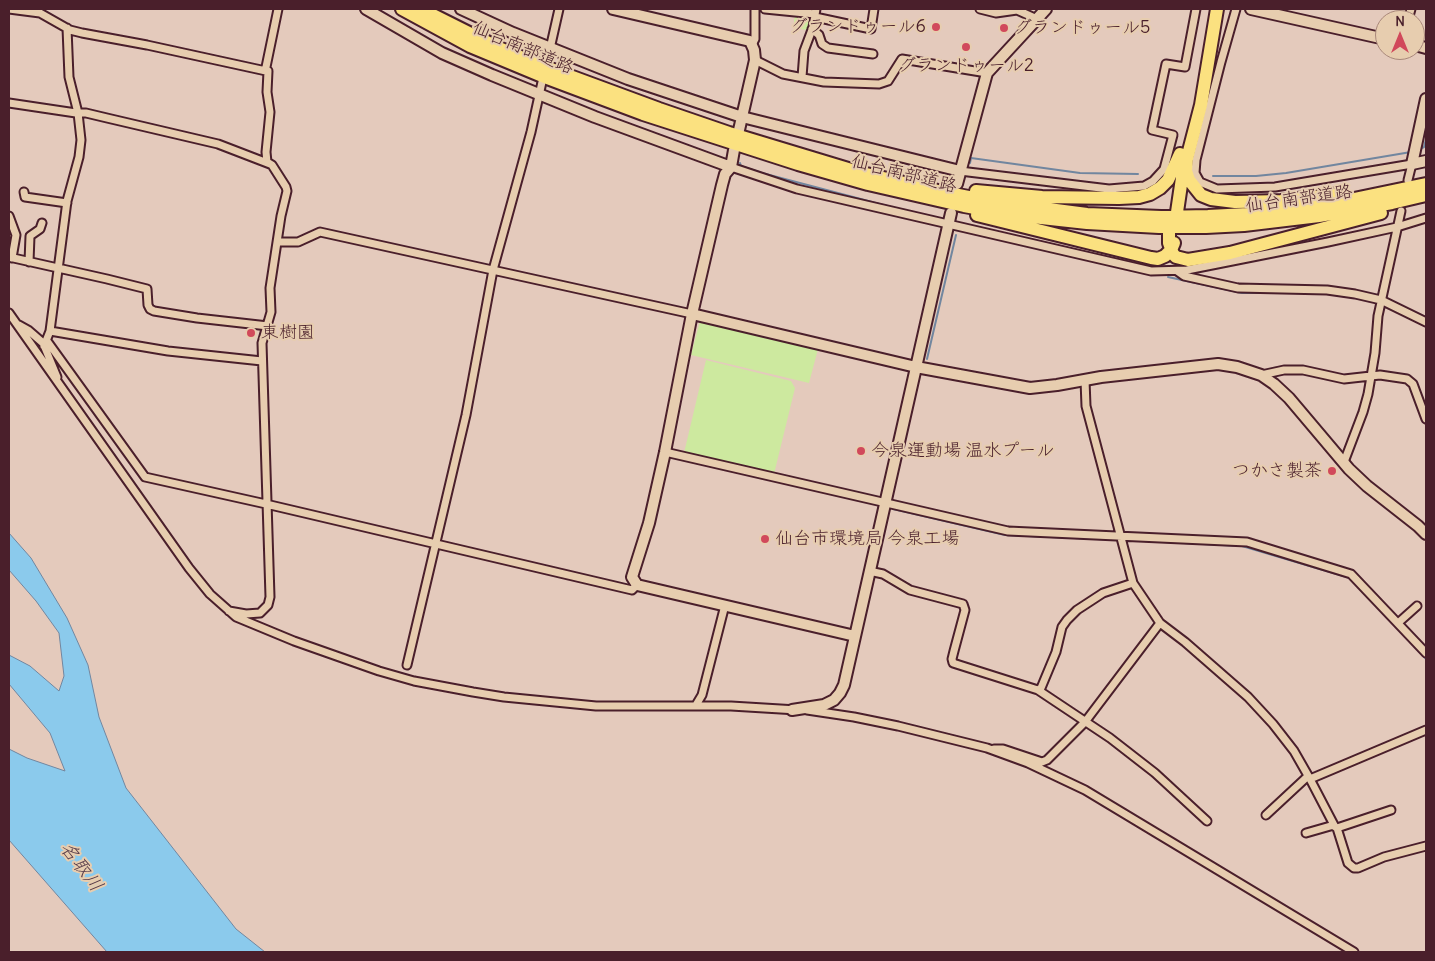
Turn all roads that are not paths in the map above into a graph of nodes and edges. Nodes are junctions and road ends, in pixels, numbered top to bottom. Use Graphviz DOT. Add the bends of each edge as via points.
graph roads {
  1 [pos="278,9"];
  2 [pos="366,9"];
  3 [pos="402,9"];
  4 [pos="421,9"];
  5 [pos="461,9"];
  6 [pos="559,9"];
  7 [pos="613,9"];
  8 [pos="755,9"];
  9 [pos="765,9"];
  10 [pos="874,9"];
  11 [pos="980,9"];
  12 [pos="1046,9"];
  13 [pos="1196,9"];
  14 [pos="1209,9"];
  15 [pos="1217,9"];
  16 [pos="1236,9"];
  17 [pos="1251,9"];
  18 [pos="9,10"];
  19 [pos="40,11"];
  20 [pos="815,14"];
  21 [pos="1036,19"];
  22 [pos="67,28"];
  23 [pos="812,29"];
  24 [pos="1375,37"];
  25 [pos="752,45"];
  26 [pos="550,48"];
  27 [pos="873,54"];
  28 [pos="755,60"];
  29 [pos="547,62"];
  30 [pos="266,71"];
  31 [pos="988,73"];
  32 [pos="802,77"];
  33 [pos="542,82"];
  34 [pos="540,96"];
  35 [pos="1426,99"];
  36 [pos="9,103"];
  37 [pos="78,113"];
  38 [pos="742,117"];
  39 [pos="739,130"];
  40 [pos="734,150"];
  41 [pos="1184,155"];
  42 [pos="1414,155"];
  43 [pos="1426,160"];
  44 [pos="272,165"];
  45 [pos="730,167"];
  46 [pos="960,171"];
  47 [pos="858,172"];
  48 [pos="958,184"];
  49 [pos="1420,186"];
  50 [pos="24,192"];
  51 [pos="934,200"];
  52 [pos="1426,200"];
  53 [pos="67,203"];
  54 [pos="1401,211"];
  55 [pos="1175,212"];
  56 [pos="951,213"];
  57 [pos="9,216"];
  58 [pos="1426,218"];
  59 [pos="42,223"];
  60 [pos="948,225"];
  61 [pos="1397,227"];
  62 [pos="1172,233"];
  63 [pos="16,235"];
  64 [pos="30,236"];
  65 [pos="278,242"];
  66 [pos="1171,250"];
  67 [pos="10,258"];
  68 [pos="29,262"];
  69 [pos="57,268"];
  70 [pos="493,270"];
  71 [pos="1177,270"];
  72 [pos="1381,300"];
  73 [pos="9,313"];
  74 [pos="692,314"];
  75 [pos="1426,322"];
  76 [pos="17,324"];
  77 [pos="268,326"];
  78 [pos="50,331"];
  79 [pos="46,344"];
  80 [pos="262,361"];
  81 [pos="916,367"];
  82 [pos="1261,376"];
  83 [pos="1371,377"];
  84 [pos="1085,380"];
  85 [pos="59,384"];
  86 [pos="1426,419"];
  87 [pos="665,452"];
  88 [pos="1344,462"];
  89 [pos="885,502"];
  90 [pos="266,504"];
  91 [pos="1426,534"];
  92 [pos="1121,539"];
  93 [pos="435,545"];
  94 [pos="871,571"];
  95 [pos="1133,582"];
  96 [pos="637,585"];
  97 [pos="725,606"];
  98 [pos="1417,606"];
  99 [pos="228,611"];
  100 [pos="1160,623"];
  101 [pos="1398,623"];
  102 [pos="855,636"];
  103 [pos="1426,653"];
  104 [pos="407,665"];
  105 [pos="1038,690"];
  106 [pos="696,705"];
  107 [pos="792,710"];
  108 [pos="1085,722"];
  109 [pos="1426,730"];
  110 [pos="990,750"];
  111 [pos="1309,778"];
  112 [pos="1391,810"];
  113 [pos="1266,815"];
  114 [pos="1207,821"];
  115 [pos="1336,827"];
  116 [pos="1306,833"];
  117 [pos="1426,846"];
  118 [pos="1354,952"];
  1 -- 30 [label="street"];
  2 -- 34 [label="street" via="442,52"];
  3 -- 51 [label="highway, 仙台南部道路" via="478,49 643,114 798,164"];
  4 -- 47 [label="highway, 仙台南部道路" via="499,48 594,86 729,133"];
  5 -- 26 [label="street"];
  6 -- 26 [label="street"];
  7 -- 25 [label="street" via="735,37 750,41"];
  8 -- 25 [label="street"];
  9 -- 20 [label="street"];
  10 -- 20 [label="street" via="871,29"];
  11 -- 21 [label="street" via="996,13 1017,10"];
  12 -- 21 [label="street"];
  13 -- 46 [label="street" via="1185,67 1166,64 1152,130 1174,135 1164,169 1153,181 1144,186 1110,189"];
  14 -- 41 [label="highway"];
  15 -- 41 [label="highway" via="1201,105"];
  16 -- 42 [label="street" via="1196,160 1195,173 1200,182 1217,189 1275,187"];
  17 -- 24 [label="street"];
  18 -- 19 [label="street"];
  19 -- 22 [label="street"];
  20 -- 23 [label="street"];
  21 -- 31 [label="street"];
  22 -- 30 [label="street"];
  22 -- 37 [label="street" via="69,77"];
  23 -- 27 [label="street" via="828,48"];
  23 -- 32 [label="street" via="804,51"];
  25 -- 28 [label="street"];
  26 -- 29 [label="street"];
  26 -- 38 [label="street"];
  28 -- 32 [label="street" via="783,74"];
  28 -- 38 [label="street"];
  30 -- 44 [label="street" via="270,116 266,152 267,162"];
  31 -- 32 [label="street" via="902,59 888,81 879,84 824,82"];
  31 -- 46 [label="street"];
  33 -- 34 [label="street"];
  34 -- 45 [label="street"];
  34 -- 70 [label="street"];
  35 -- 42 [label="street"];
  36 -- 37 [label="street"];
  37 -- 44 [label="street" via="218,144"];
  37 -- 53 [label="street" via="79,157"];
  38 -- 39 [label="street"];
  38 -- 46 [label="street"];
  40 -- 45 [label="street"];
  41 -- 47 [label="highway" via="1160,188 1150,194 1119,198 1002,194"];
  41 -- 49 [label="highway" via="1186,171 1194,187 1201,195 1221,201 1280,201"];
  41 -- 55 [label="highway"];
  42 -- 43 [label="street"];
  42 -- 49 [label="street"];
  44 -- 65 [label="street" via="287,191"];
  45 -- 60 [label="street" via="797,189"];
  45 -- 74 [label="street" via="724,174"];
  46 -- 48 [label="street"];
  47 -- 49 [label="highway, 仙台南部道路" via="994,202 1124,216 1208,216 1289,210"];
  49 -- 51 [label="highway, 仙台南部道路" via="1355,210 1244,225 1197,227 1047,219"];
  50 -- 53 [label="street" via="25,197"];
  51 -- 66 [label="highway" via="989,219 1136,255 1158,258"];
  52 -- 66 [label="highway" via="1230,253 1188,260 1176,257"];
  53 -- 69 [label="street"];
  54 -- 61 [label="street"];
  56 -- 60 [label="street"];
  57 -- 63 [label="street"];
  58 -- 61 [label="street"];
  59 -- 64 [label="street" via="40,229"];
  60 -- 71 [label="street" via="1151,271"];
  60 -- 81 [label="street"];
  61 -- 71 [label="street"];
  61 -- 72 [label="street"];
  62 -- 66 [label="highway"];
  63 -- 64 [label="street"];
  63 -- 67 [label="street"];
  64 -- 68 [label="street"];
  65 -- 70 [label="street" via="298,242 320,232"];
  65 -- 77 [label="street" via="270,288"];
  67 -- 68 [label="street"];
  68 -- 69 [label="street"];
  69 -- 77 [label="street" via="147,289 148,304 154,311"];
  69 -- 78 [label="street"];
  70 -- 74 [label="street"];
  70 -- 93 [label="street" via="466,415"];
  71 -- 72 [label="street" via="1184,276 1238,288 1327,290"];
  72 -- 75 [label="street"];
  72 -- 83 [label="street"];
  73 -- 76 [label="street"];
  74 -- 81 [label="street"];
  74 -- 87 [label="street"];
  76 -- 79 [label="street"];
  76 -- 85 [label="street"];
  77 -- 80 [label="street" via="262,343"];
  78 -- 79 [label="street"];
  78 -- 80 [label="street" via="168,351"];
  79 -- 85 [label="street"];
  79 -- 90 [label="street" via="145,477"];
  80 -- 90 [label="street"];
  81 -- 84 [label="street" via="1030,388"];
  81 -- 89 [label="street"];
  82 -- 83 [label="street" via="1284,370 1303,370 1344,379"];
  82 -- 84 [label="street" via="1218,364"];
  82 -- 88 [label="street" via="1289,398"];
  83 -- 86 [label="street" via="1407,379 1413,384"];
  83 -- 88 [label="street" via="1363,412"];
  84 -- 92 [label="street" via="1086,406"];
  85 -- 99 [label="street" via="189,568"];
  87 -- 89 [label="street"];
  87 -- 96 [label="street" via="649,523 632,577"];
  88 -- 91 [label="street" via="1367,486"];
  89 -- 92 [label="street" via="1008,531"];
  89 -- 94 [label="street"];
  90 -- 93 [label="street"];
  90 -- 99 [label="street" via="268,606 260,613"];
  92 -- 95 [label="street"];
  92 -- 101 [label="street" via="1247,542 1351,574"];
  93 -- 96 [label="street" via="632,590"];
  93 -- 104 [label="street"];
  94 -- 102 [label="street"];
  94 -- 105 [label="street" via="883,574 910,590 963,604 965,610 953,663"];
  95 -- 100 [label="street"];
  95 -- 105 [label="street" via="1103,593 1067,620 1042,688"];
  96 -- 97 [label="street"];
  97 -- 102 [label="street"];
  97 -- 106 [label="street" via="702,695"];
  98 -- 101 [label="street"];
  99 -- 106 [label="street" via="254,625 344,660 424,683 553,703"];
  100 -- 108 [label="street"];
  100 -- 111 [label="street" via="1248,697 1294,751"];
  101 -- 103 [label="street"];
  102 -- 107 [label="street" via="840,694 824,705"];
  105 -- 108 [label="street"];
  106 -- 107 [label="street"];
  107 -- 110 [label="street" via="818,711 898,726"];
  108 -- 110 [label="street" via="1044,762 1003,749"];
  108 -- 114 [label="street" via="1155,773"];
  109 -- 111 [label="street"];
  110 -- 118 [label="street" via="1028,763 1085,790"];
  111 -- 113 [label="street"];
  111 -- 115 [label="street"];
  112 -- 115 [label="street"];
  115 -- 116 [label="street"];
  115 -- 117 [label="street" via="1348,864 1354,868"];
}
